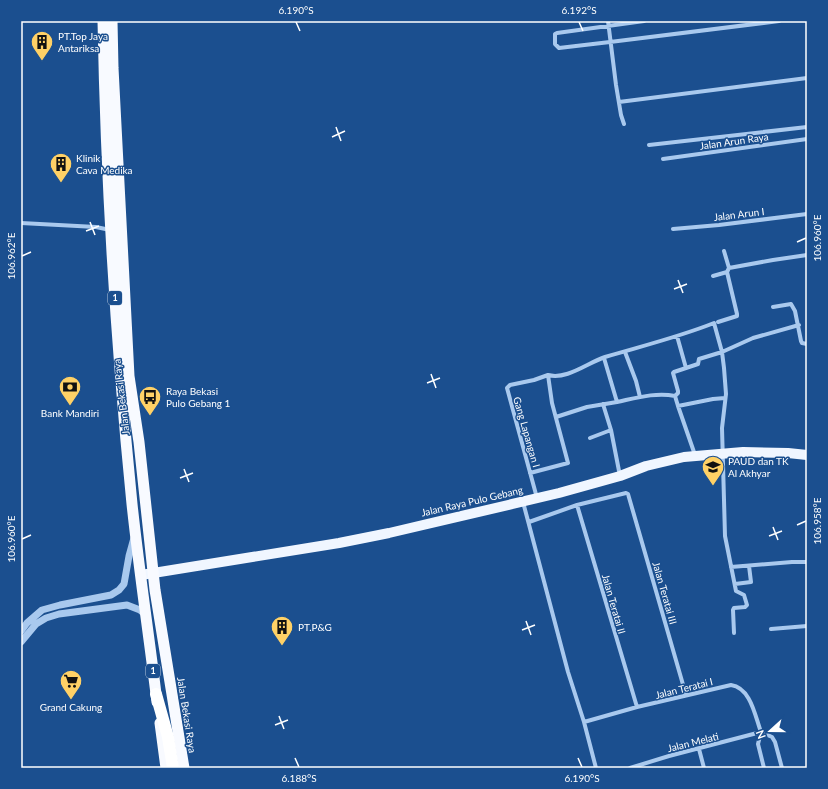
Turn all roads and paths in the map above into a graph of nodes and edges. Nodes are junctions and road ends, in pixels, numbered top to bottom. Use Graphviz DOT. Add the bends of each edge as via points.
graph roads {
  1 [pos="103,21"];
  2 [pos="112,21"];
  3 [pos="644,21"];
  4 [pos="779,21"];
  5 [pos="608,23"];
  6 [pos="610,42"];
  7 [pos="807,78"];
  8 [pos="619,102"];
  9 [pos="624,124"];
  10 [pos="807,127"];
  11 [pos="807,139"];
  12 [pos="649,145"];
  13 [pos="663,159"];
  14 [pos="807,214"];
  15 [pos="21,223"];
  16 [pos="673,229"];
  17 [pos="111,230"];
  18 [pos="724,251"];
  19 [pos="807,255"];
  20 [pos="728,270"];
  21 [pos="712,276"];
  22 [pos="773,307"];
  23 [pos="718,322"];
  24 [pos="799,325"];
  25 [pos="677,336"];
  26 [pos="807,344"];
  27 [pos="625,352"];
  28 [pos="722,352"];
  29 [pos="604,358"];
  30 [pos="686,368"];
  31 [pos="548,375"];
  32 [pos="125,376"];
  33 [pos="675,396"];
  34 [pos="640,397"];
  35 [pos="725,398"];
  36 [pos="617,402"];
  37 [pos="603,404"];
  38 [pos="678,406"];
  39 [pos="556,418"];
  40 [pos="611,430"];
  41 [pos="590,438"];
  42 [pos="723,453"];
  43 [pos="695,455"];
  44 [pos="807,455"];
  45 [pos="530,473"];
  46 [pos="620,476"];
  47 [pos="537,498"];
  48 [pos="523,502"];
  49 [pos="578,505"];
  50 [pos="529,522"];
  51 [pos="136,534"];
  52 [pos="807,562"];
  53 [pos="749,566"];
  54 [pos="731,567"];
  55 [pos="153,573"];
  56 [pos="141,575"];
  57 [pos="735,584"];
  58 [pos="42,610"];
  59 [pos="146,616"];
  60 [pos="46,618"];
  61 [pos="807,626"];
  62 [pos="771,629"];
  63 [pos="21,631"];
  64 [pos="734,634"];
  65 [pos="21,642"];
  66 [pos="156,694"];
  67 [pos="686,696"];
  68 [pos="637,707"];
  69 [pos="584,722"];
  70 [pos="761,732"];
  71 [pos="699,748"];
  72 [pos="166,768"];
  73 [pos="173,768"];
  74 [pos="184,768"];
  75 [pos="596,768"];
  76 [pos="630,768"];
  77 [pos="704,768"];
  78 [pos="764,768"];
  79 [pos="782,768"];
  1 -- 17 [label="highway, Jalan Bekasi Raya / 1" via="104,104"];
  2 -- 32 [label="highway, Jalan Bekasi Raya / 1"];
  3 -- 5 [label="street"];
  4 -- 6 [label="street"];
  5 -- 6 [label="street"];
  5 -- 6 [label="street" via="557,33 554,44 559,48"];
  6 -- 8 [label="street"];
  7 -- 8 [label="street"];
  8 -- 9 [label="street"];
  10 -- 12 [label="street"];
  11 -- 13 [label="street, Jalan Arun Raya"];
  14 -- 16 [label="street, Jalan Arun I"];
  15 -- 17 [label="street" via="96,226"];
  17 -- 32 [label="highway, Jalan Bekasi Raya / 1"];
  18 -- 20 [label="street"];
  19 -- 20 [label="street"];
  20 -- 21 [label="street"];
  20 -- 23 [label="street" via="737,314"];
  22 -- 24 [label="street" via="791,304 796,311"];
  24 -- 26 [label="street" via="801,341"];
  24 -- 28 [label="street" via="753,338"];
  25 -- 27 [label="street"];
  25 -- 28 [label="street" via="714,323"];
  25 -- 30 [label="street"];
  27 -- 29 [label="street"];
  27 -- 34 [label="street"];
  28 -- 30 [label="street" via="699,359 699,364"];
  28 -- 35 [label="street"];
  29 -- 31 [label="street" via="565,375"];
  29 -- 36 [label="street"];
  30 -- 33 [label="street" via="674,372 678,391"];
  31 -- 39 [label="street"];
  31 -- 45 [label="street, Gang Lapangan I" via="507,388"];
  32 -- 51 [label="highway, Jalan Bekasi Raya / 1"];
  32 -- 55 [label="highway, Jalan Bekasi Raya / 1" via="138,435"];
  33 -- 34 [label="street" via="665,394"];
  33 -- 38 [label="street"];
  34 -- 36 [label="street"];
  35 -- 38 [label="street"];
  35 -- 42 [label="street" via="722,423"];
  36 -- 37 [label="street"];
  37 -- 39 [label="street" via="579,409"];
  37 -- 40 [label="street"];
  38 -- 43 [label="street"];
  39 -- 45 [label="street" via="568,463"];
  40 -- 41 [label="street"];
  40 -- 46 [label="street"];
  42 -- 43 [label="main road, Jalan Raya Pulo Gebang"];
  42 -- 44 [label="main road, Jalan Raya Pulo Gebang"];
  42 -- 54 [label="street" via="725,536"];
  43 -- 46 [label="main road, Jalan Raya Pulo Gebang"];
  45 -- 47 [label="street, Gang Lapangan I"];
  46 -- 47 [label="main road, Jalan Raya Pulo Gebang"];
  47 -- 48 [label="main road, Jalan Raya Pulo Gebang"];
  48 -- 50 [label="street"];
  48 -- 55 [label="main road, Jalan Raya Pulo Gebang" via="339,543"];
  49 -- 50 [label="street"];
  49 -- 67 [label="street, Jalan Teratai III" via="628,494"];
  49 -- 68 [label="street, Jalan Teratai II"];
  50 -- 69 [label="street" via="568,672"];
  51 -- 56 [label="highway, Jalan Bekasi Raya / 1"];
  51 -- 58 [label="street" via="124,584 119,590 111,595"];
  52 -- 53 [label="street"];
  53 -- 54 [label="street"];
  53 -- 57 [label="street" via="751,582"];
  54 -- 57 [label="street"];
  55 -- 56 [label="main road, Jalan Raya Pulo Gebang"];
  55 -- 74 [label="highway, Jalan Bekasi Raya / 1"];
  56 -- 59 [label="highway, Jalan Bekasi Raya / 1"];
  57 -- 64 [label="street" via="737,592 744,595 747,605 732,610"];
  58 -- 60 [label="street"];
  58 -- 63 [label="street"];
  59 -- 60 [label="street" via="140,610 127,605"];
  59 -- 66 [label="highway, Jalan Bekasi Raya / 1"];
  60 -- 65 [label="street" via="36,624"];
  61 -- 62 [label="street"];
  66 -- 72 [label="highway, Jalan Bekasi Raya / 1"];
  66 -- 73 [label="highway" via="168,737"];
  67 -- 68 [label="street, Jalan Teratai I"];
  67 -- 70 [label="street, Jalan Teratai I" via="731,686 737,687 747,695"];
  68 -- 69 [label="street, Jalan Teratai I"];
  69 -- 75 [label="street"];
  70 -- 71 [label="street, Jalan Melati"];
  70 -- 78 [label="street" via="758,744"];
  70 -- 79 [label="street" via="772,737 775,742"];
  71 -- 76 [label="street, Jalan Melati"];
  71 -- 77 [label="street"];
}
